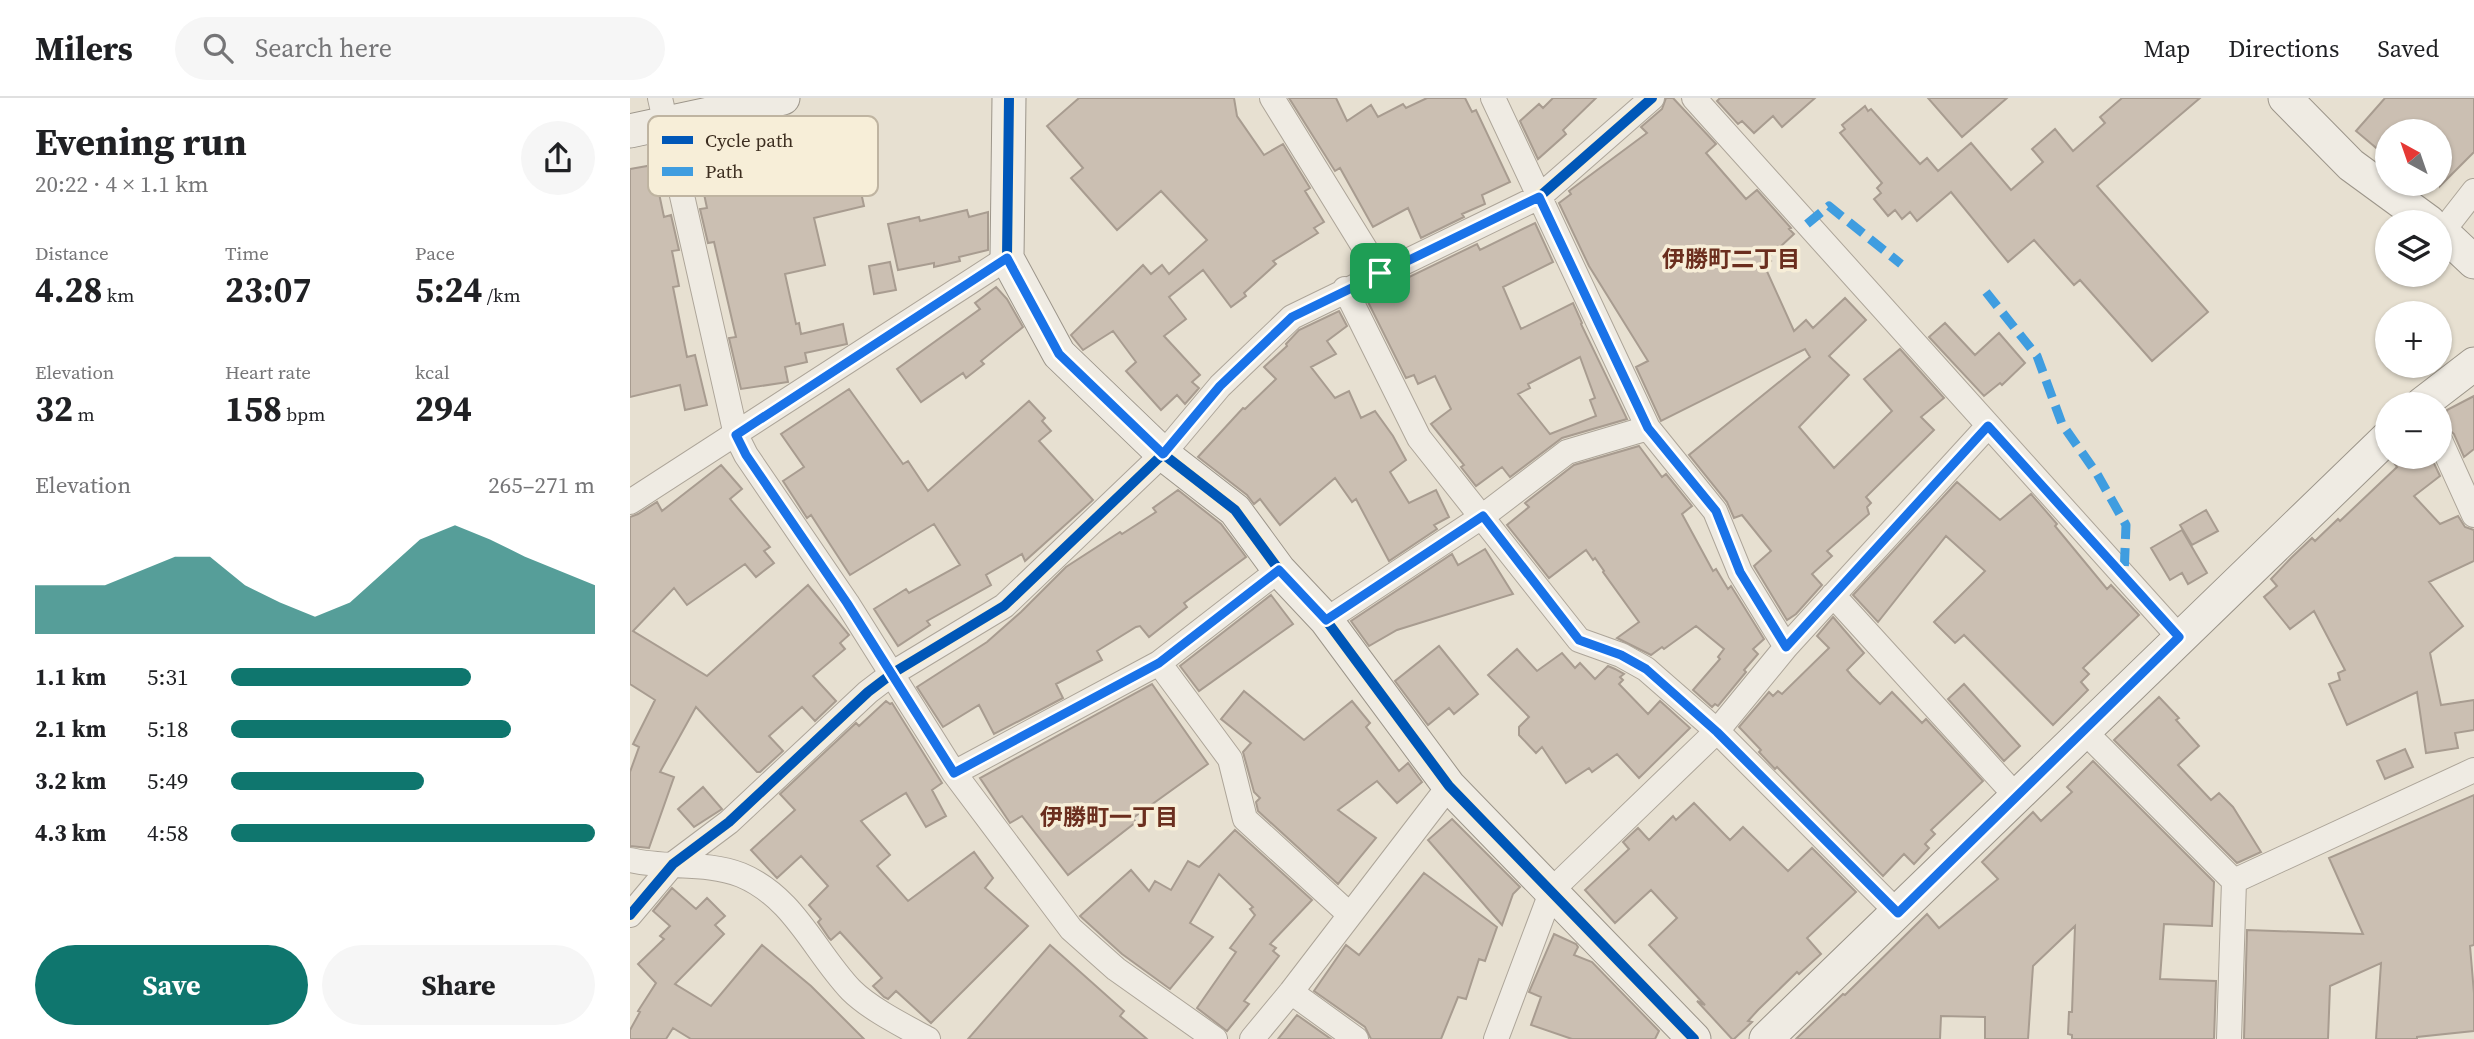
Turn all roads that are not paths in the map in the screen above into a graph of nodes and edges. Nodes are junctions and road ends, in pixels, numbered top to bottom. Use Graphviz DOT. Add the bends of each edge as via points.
graph roads {
  1 [pos="783,98"];
  2 [pos="1009,98"];
  3 [pos="1272,98"];
  4 [pos="1493,98"];
  5 [pos="1651,98"];
  6 [pos="1694,98"];
  7 [pos="2286,98"];
  8 [pos="663,110"];
  9 [pos="648,120"];
  10 [pos="630,131"];
  11 [pos="2474,191"];
  12 [pos="682,196"];
  13 [pos="1539,197"];
  14 [pos="2412,210"];
  15 [pos="2452,213"];
  16 [pos="2452,242"];
  17 [pos="1007,258"];
  18 [pos="2474,262"];
  19 [pos="1380,273"];
  20 [pos="1345,289"];
  21 [pos="2474,364"];
  22 [pos="2438,392"];
  23 [pos="1988,426"];
  24 [pos="1648,428"];
  25 [pos="736,435"];
  26 [pos="2375,449"];
  27 [pos="1163,454"];
  28 [pos="2452,466"];
  29 [pos="630,502"];
  30 [pos="2474,515"];
  31 [pos="1483,516"];
  32 [pos="1279,570"];
  33 [pos="1833,595"];
  34 [pos="1326,620"];
  35 [pos="2179,637"];
  36 [pos="1786,647"];
  37 [pos="1159,663"];
  38 [pos="893,673"];
  39 [pos="2084,731"];
  40 [pos="1717,732"];
  41 [pos="2474,770"];
  42 [pos="954,773"];
  43 [pos="1449,786"];
  44 [pos="2016,796"];
  45 [pos="630,860"];
  46 [pos="673,864"];
  47 [pos="2234,881"];
  48 [pos="1552,890"];
  49 [pos="1898,913"];
  50 [pos="1349,914"];
  51 [pos="630,915"];
  52 [pos="1291,992"];
  53 [pos="915,1036"];
  54 [pos="1215,1039"];
  55 [pos="1252,1039"];
  56 [pos="1356,1039"];
  57 [pos="1496,1039"];
  58 [pos="1694,1039"];
  59 [pos="1766,1039"];
  60 [pos="2229,1039"];
  1 -- 8 [label="street"];
  2 -- 17 [label="street"];
  3 -- 19 [label="street"];
  4 -- 13 [label="street"];
  5 -- 13 [label="street"];
  6 -- 23 [label="street"];
  7 -- 14 [label="street" via="2351,165"];
  9 -- 10 [label="street"];
  11 -- 15 [label="street"];
  12 -- 25 [label="street"];
  13 -- 19 [label="street"];
  13 -- 24 [label="street"];
  16 -- 18 [label="street"];
  17 -- 25 [label="street"];
  17 -- 27 [label="street" via="1059,354"];
  19 -- 20 [label="street"];
  20 -- 27 [label="street" via="1292,317 1220,386"];
  20 -- 31 [label="street" via="1419,438"];
  21 -- 22 [label="street"];
  23 -- 33 [label="street"];
  23 -- 35 [label="street"];
  24 -- 31 [label="street" via="1567,452"];
  24 -- 36 [label="street" via="1716,511 1740,572"];
  25 -- 29 [label="street"];
  25 -- 38 [label="street"];
  26 -- 35 [label="street"];
  27 -- 32 [label="street" via="1235,510"];
  27 -- 38 [label="street" via="1004,606"];
  28 -- 30 [label="street"];
  31 -- 34 [label="street"];
  31 -- 40 [label="street" via="1579,640 1646,669"];
  32 -- 34 [label="street"];
  32 -- 37 [label="street"];
  33 -- 36 [label="street"];
  33 -- 44 [label="street"];
  34 -- 43 [label="street"];
  35 -- 39 [label="street"];
  36 -- 40 [label="street"];
  37 -- 42 [label="street"];
  37 -- 50 [label="street" via="1230,759 1245,819"];
  38 -- 42 [label="street"];
  38 -- 46 [label="street" via="729,822"];
  39 -- 44 [label="street"];
  39 -- 47 [label="street"];
  40 -- 48 [label="street"];
  40 -- 49 [label="street"];
  41 -- 47 [label="street"];
  42 -- 54 [label="street" via="1071,929 1116,969"];
  43 -- 48 [label="street"];
  43 -- 50 [label="street"];
  44 -- 49 [label="street"];
  45 -- 46 [label="street"];
  46 -- 51 [label="street"];
  46 -- 53 [label="street" via="740,874 771,893 787,906 854,993"];
  47 -- 60 [label="street"];
  48 -- 57 [label="street"];
  48 -- 58 [label="street"];
  49 -- 59 [label="street"];
  50 -- 52 [label="street"];
  52 -- 55 [label="street"];
  52 -- 56 [label="street"];
}
